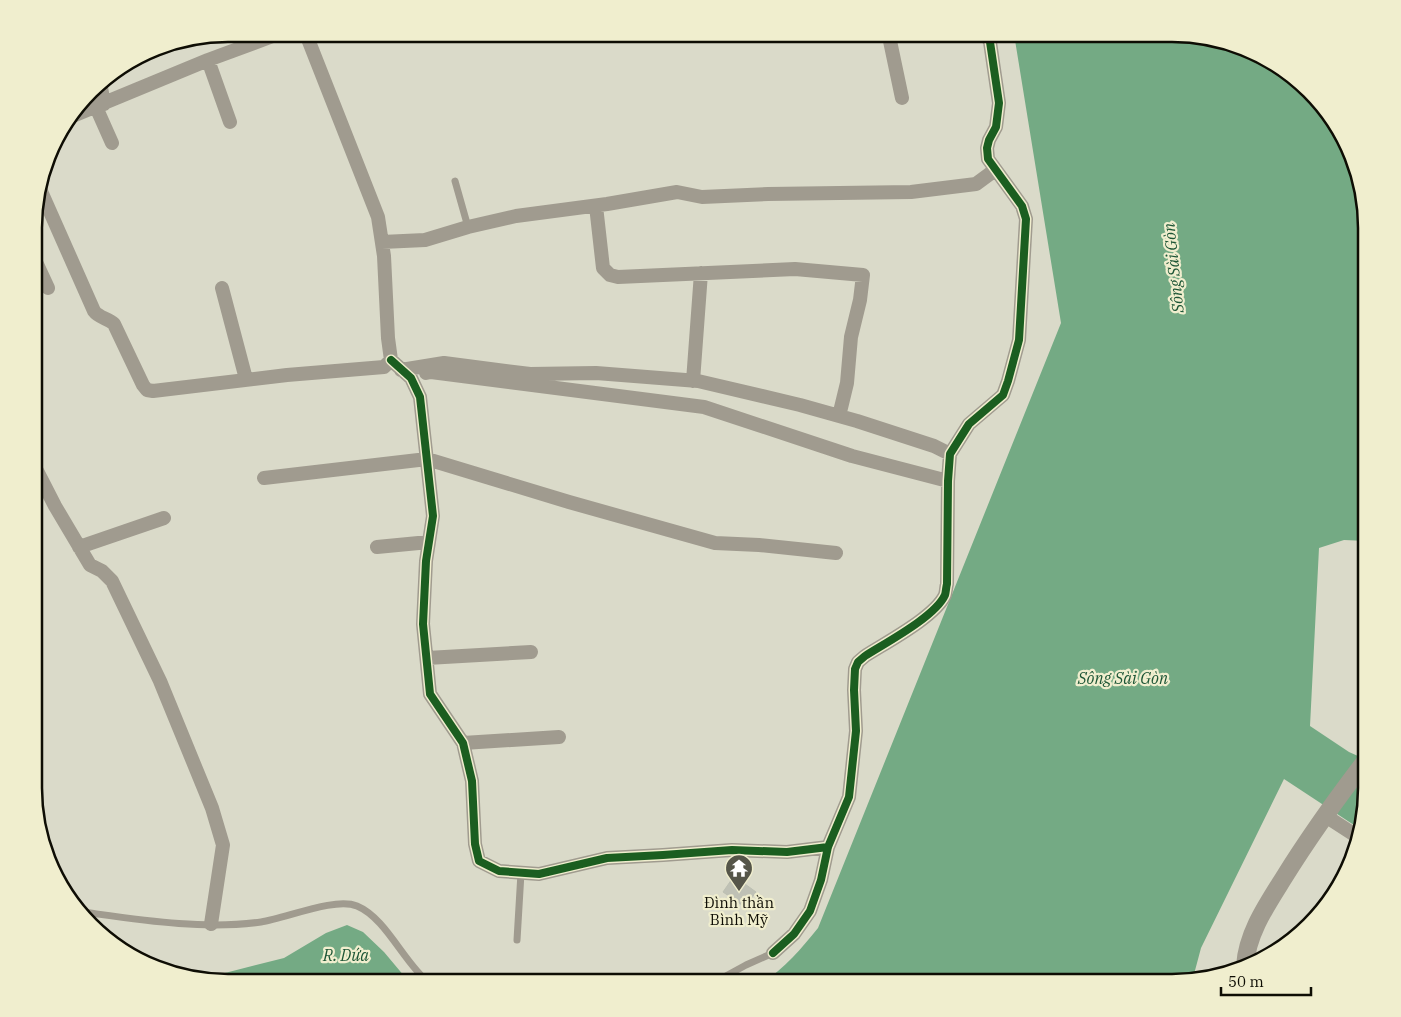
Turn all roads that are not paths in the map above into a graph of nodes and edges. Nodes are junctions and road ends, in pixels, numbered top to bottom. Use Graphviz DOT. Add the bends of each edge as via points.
graph roads {
  1 [pos="256,42"];
  2 [pos="309,42"];
  3 [pos="890,42"];
  4 [pos="990,42"];
  5 [pos="208,60"];
  6 [pos="100,94"];
  7 [pos="902,98"];
  8 [pos="100,105"];
  9 [pos="84,111"];
  10 [pos="230,122"];
  11 [pos="112,143"];
  12 [pos="995,170"];
  13 [pos="455,182"];
  14 [pos="45,200"];
  15 [pos="596,206"];
  16 [pos="468,227"];
  17 [pos="382,242"];
  18 [pos="701,273"];
  19 [pos="42,275"];
  20 [pos="48,288"];
  21 [pos="222,288"];
  22 [pos="390,360"];
  23 [pos="406,374"];
  24 [pos="246,379"];
  25 [pos="693,381"];
  26 [pos="839,416"];
  27 [pos="950,454"];
  28 [pos="427,459"];
  29 [pos="264,478"];
  30 [pos="42,480"];
  31 [pos="948,481"];
  32 [pos="164,518"];
  33 [pos="429,542"];
  34 [pos="79,547"];
  35 [pos="377,547"];
  36 [pos="836,553"];
  37 [pos="531,652"];
  38 [pos="427,658"];
  39 [pos="559,737"];
  40 [pos="462,743"];
  41 [pos="1358,771"];
  42 [pos="1326,813"];
  43 [pos="1353,833"];
  44 [pos="828,847"];
  45 [pos="521,873"];
  46 [pos="91,913"];
  47 [pos="212,924"];
  48 [pos="518,940"];
  49 [pos="774,953"];
  50 [pos="1245,959"];
  51 [pos="421,974"];
  52 [pos="731,974"];
  1 -- 5 [label="street"];
  2 -- 17 [label="street" via="378,217"];
  3 -- 7 [label="street"];
  4 -- 12 [label="street" via="999,103 996,128 987,148 988,159"];
  5 -- 8 [label="street"];
  5 -- 10 [label="street"];
  6 -- 8 [label="street"];
  8 -- 9 [label="street"];
  8 -- 11 [label="street"];
  12 -- 15 [label="street" via="976,184 911,192 702,197 677,192"];
  12 -- 27 [label="street" via="1022,206 1026,219 1019,340 1004,395 969,424"];
  13 -- 16 [label="lane"];
  14 -- 24 [label="street" via="94,311 114,324 147,390"];
  15 -- 16 [label="street" via="516,216"];
  15 -- 18 [label="street" via="604,268 610,275"];
  16 -- 17 [label="street" via="425,240"];
  17 -- 22 [label="street"];
  18 -- 25 [label="street"];
  18 -- 26 [label="street" via="796,269 863,275"];
  19 -- 20 [label="street"];
  21 -- 24 [label="street"];
  22 -- 23 [label="street"];
  22 -- 24 [label="street" via="384,367"];
  23 -- 25 [label="street" via="444,364 530,374 596,373"];
  23 -- 28 [label="street" via="420,396"];
  23 -- 31 [label="street" via="431,372 704,407 852,456"];
  25 -- 26 [label="street"];
  26 -- 27 [label="street"];
  27 -- 31 [label="street"];
  28 -- 29 [label="street"];
  28 -- 33 [label="street" via="433,516"];
  28 -- 36 [label="street" via="715,543"];
  30 -- 34 [label="street"];
  31 -- 44 [label="street" via="947,584 944,596 924,618 864,656 855,668 856,731 849,797"];
  32 -- 34 [label="street"];
  33 -- 35 [label="street"];
  33 -- 38 [label="street" via="423,624"];
  34 -- 47 [label="street" via="90,565 112,580 160,681 212,808 222,845"];
  37 -- 38 [label="street"];
  38 -- 40 [label="street" via="430,694"];
  39 -- 40 [label="street"];
  40 -- 45 [label="street" via="472,781 475,844 480,860 499,871"];
  41 -- 42 [label="street"];
  42 -- 43 [label="street"];
  42 -- 50 [label="street" via="1272,896 1251,937"];
  44 -- 45 [label="street" via="787,852 732,850 607,858 539,874"];
  44 -- 49 [label="street" via="810,911 794,934"];
  45 -- 48 [label="lane"];
  46 -- 47 [label="lane"];
  47 -- 51 [label="lane" via="273,920 343,902 367,912"];
  49 -- 52 [label="lane"];
}
